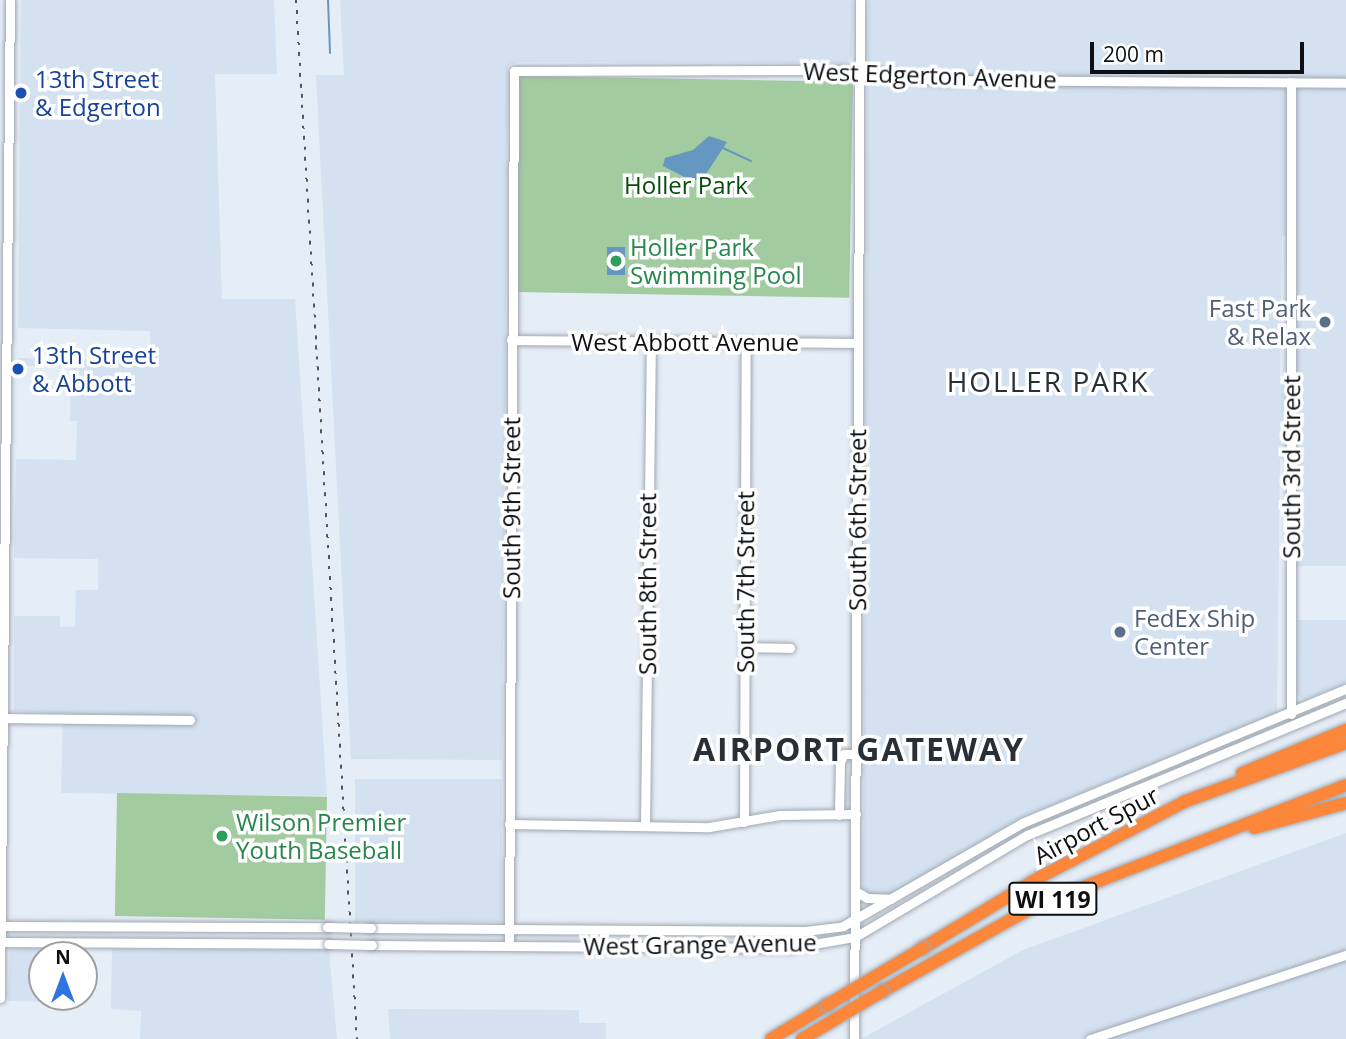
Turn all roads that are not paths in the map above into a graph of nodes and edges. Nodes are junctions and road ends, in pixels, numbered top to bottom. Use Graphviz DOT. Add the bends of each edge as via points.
graph roads {
  1 [pos="10,0"];
  2 [pos="860,0"];
  3 [pos="860,70"];
  4 [pos="514,71"];
  5 [pos="5,75"];
  6 [pos="1291,82"];
  7 [pos="1346,83"];
  8 [pos="511,340"];
  9 [pos="651,341"];
  10 [pos="746,342"];
  11 [pos="858,343"];
  12 [pos="3,390"];
  13 [pos="744,648"];
  14 [pos="790,648"];
  15 [pos="1346,689"];
  16 [pos="1346,703"];
  17 [pos="1291,711"];
  18 [pos="1,718"];
  19 [pos="190,720"];
  20 [pos="1291,726"];
  21 [pos="1346,730"];
  22 [pos="1239,733"];
  23 [pos="1346,743"];
  24 [pos="1244,745"];
  25 [pos="856,754"];
  26 [pos="1346,785"];
  27 [pos="1186,802"];
  28 [pos="1346,803"];
  29 [pos="1049,811"];
  30 [pos="856,814"];
  31 [pos="839,815"];
  32 [pos="744,822"];
  33 [pos="509,824"];
  34 [pos="1054,824"];
  35 [pos="645,826"];
  36 [pos="1197,844"];
  37 [pos="855,891"];
  38 [pos="896,898"];
  39 [pos="855,923"];
  40 [pos="1,926"];
  41 [pos="67,926"];
  42 [pos="176,926"];
  43 [pos="509,929"];
  44 [pos="651,929"];
  45 [pos="791,931"];
  46 [pos="855,937"];
  47 [pos="67,941"];
  48 [pos="0,942"];
  49 [pos="28,942"];
  50 [pos="98,942"];
  51 [pos="176,943"];
  52 [pos="509,946"];
  53 [pos="651,947"];
  54 [pos="791,948"];
  55 [pos="1346,955"];
  56 [pos="0,999"];
  57 [pos="771,1039"];
  58 [pos="802,1039"];
  59 [pos="854,1039"];
  60 [pos="1090,1039"];
  1 -- 5 [label="street"];
  2 -- 3 [label="street, South 6th Street"];
  3 -- 4 [label="street, West Edgerton Avenue"];
  3 -- 6 [label="street, West Edgerton Avenue" via="960,80"];
  3 -- 11 [label="street, South 6th Street"];
  4 -- 8 [label="street, South 9th Street"];
  5 -- 12 [label="street"];
  6 -- 7 [label="street, West Edgerton Avenue"];
  6 -- 17 [label="street, South 3rd Street"];
  8 -- 9 [label="street, West Abbott Avenue"];
  8 -- 33 [label="street, South 9th Street"];
  9 -- 10 [label="street, West Abbott Avenue"];
  9 -- 35 [label="street, South 8th Street"];
  10 -- 11 [label="street, West Abbott Avenue"];
  10 -- 13 [label="street, South 7th Street"];
  11 -- 25 [label="street, South 6th Street"];
  12 -- 18 [label="street"];
  13 -- 14 [label="street"];
  13 -- 32 [label="street, South 7th Street"];
  15 -- 17 [label="street, West Grange Avenue"];
  16 -- 20 [label="street, West Grange Avenue"];
  17 -- 20 [label="street, South 3rd Street"];
  17 -- 22 [label="street, West Grange Avenue"];
  18 -- 19 [label="street"];
  18 -- 40 [label="street"];
  20 -- 24 [label="street, West Grange Avenue"];
  21 -- 27 [label="highway" via="1258,765"];
  22 -- 24 [label="street"];
  22 -- 29 [label="street, West Grange Avenue"];
  23 -- 27 [label="highway, Airport Spur / WI 119"];
  24 -- 34 [label="street, West Grange Avenue"];
  25 -- 30 [label="street, South 6th Street"];
  25 -- 31 [label="street" via="844,754 839,762"];
  26 -- 36 [label="highway, Airport Spur / WI 119"];
  27 -- 57 [label="highway, Airport Spur / WI 119, bridge" via="1042,876"];
  28 -- 36 [label="highway"];
  29 -- 34 [label="street"];
  29 -- 38 [label="street, West Grange Avenue" via="992,838"];
  30 -- 31 [label="street"];
  30 -- 37 [label="street, South 6th Street"];
  31 -- 32 [label="street" via="780,815"];
  32 -- 35 [label="street" via="709,827"];
  33 -- 35 [label="street"];
  33 -- 43 [label="street, South 9th Street"];
  34 -- 46 [label="street, West Grange Avenue" via="999,849"];
  36 -- 58 [label="highway, Airport Spur / WI 119, bridge" via="1037,905"];
  37 -- 38 [label="street" via="867,898"];
  37 -- 39 [label="street, South 6th Street"];
  38 -- 39 [label="street, West Grange Avenue"];
  39 -- 45 [label="street, West Grange Avenue"];
  39 -- 46 [label="street, South 6th Street"];
  40 -- 41 [label="street, West Grange Avenue"];
  40 -- 48 [label="street"];
  41 -- 42 [label="street, West Grange Avenue"];
  41 -- 47 [label="street"];
  42 -- 43 [label="street, West Grange Avenue, bridge"];
  42 -- 51 [label="street"];
  43 -- 44 [label="street, West Grange Avenue"];
  43 -- 52 [label="street, South 9th Street"];
  44 -- 45 [label="street, West Grange Avenue"];
  44 -- 53 [label="street"];
  45 -- 54 [label="street"];
  46 -- 54 [label="street, West Grange Avenue"];
  46 -- 59 [label="street, South 6th Street"];
  48 -- 49 [label="street, West Grange Avenue"];
  48 -- 56 [label="street"];
  50 -- 51 [label="street, West Grange Avenue"];
  51 -- 52 [label="street, West Grange Avenue, bridge"];
  52 -- 53 [label="street, West Grange Avenue"];
  53 -- 54 [label="street, West Grange Avenue"];
  55 -- 60 [label="street"];
}
